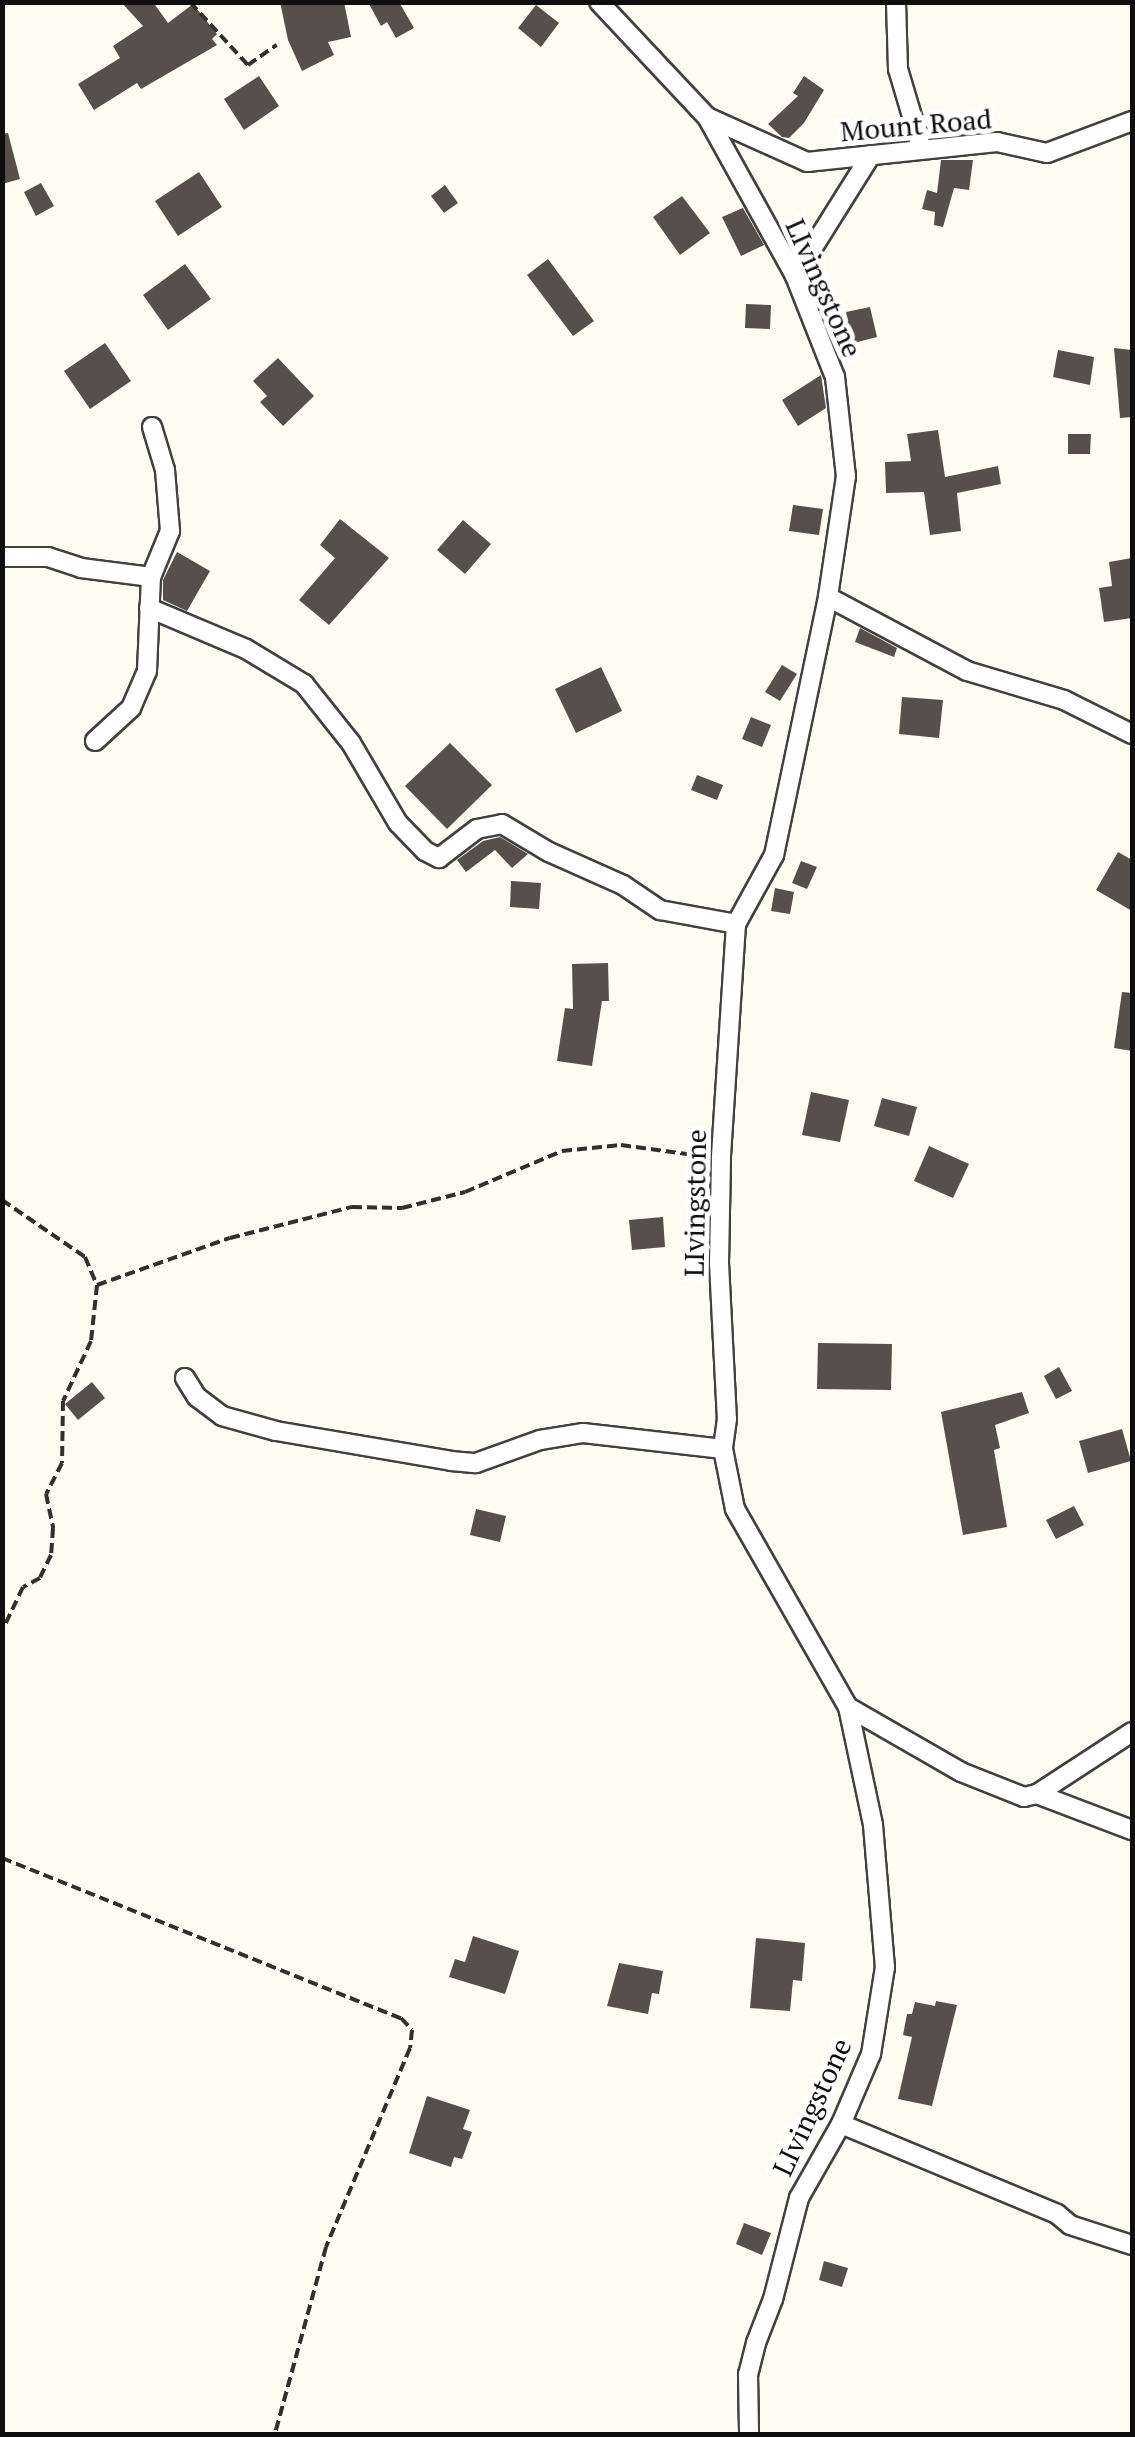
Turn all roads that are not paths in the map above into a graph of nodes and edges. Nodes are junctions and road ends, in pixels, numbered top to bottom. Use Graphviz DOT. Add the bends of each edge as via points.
graph roads {
  1 [pos="599,2"];
  2 [pos="896,2"];
  3 [pos="707,116"];
  4 [pos="1132,121"];
  5 [pos="922,150"];
  6 [pos="872,155"];
  7 [pos="795,276"];
  8 [pos="152,427"];
  9 [pos="2,557"];
  10 [pos="150,577"];
  11 [pos="828,597"];
  12 [pos="148,608"];
  13 [pos="1132,734"];
  14 [pos="95,742"];
  15 [pos="736,924"];
  16 [pos="186,1378"];
  17 [pos="723,1449"];
  18 [pos="848,1706"];
  19 [pos="1132,1732"];
  20 [pos="1037,1794"];
  21 [pos="1132,1830"];
  22 [pos="841,2124"];
  23 [pos="1132,2245"];
  24 [pos="749,2434"];
  1 -- 3 [label="street, LIvingstone"];
  2 -- 5 [label="street" via="898,68"];
  3 -- 6 [label="street, Mount Road" via="807,162"];
  3 -- 7 [label="street, LIvingstone"];
  4 -- 5 [label="street, Mount Road" via="1046,153 997,142"];
  5 -- 6 [label="street, Mount Road"];
  6 -- 7 [label="street"];
  7 -- 11 [label="street, LIvingstone" via="834,377 846,476"];
  8 -- 10 [label="street" via="165,470 170,531"];
  9 -- 10 [label="street" via="48,557"];
  10 -- 12 [label="street"];
  11 -- 13 [label="street" via="967,671 1064,700"];
  11 -- 15 [label="street, LIvingstone" via="774,855"];
  12 -- 14 [label="street" via="147,670 131,708"];
  12 -- 15 [label="street" via="246,648 304,684 351,744 398,823 439,858 477,829 502,824 660,910"];
  15 -- 17 [label="street, LIvingstone" via="721,1160"];
  16 -- 17 [label="street" via="197,1397 222,1416 451,1460 476,1463 583,1433"];
  17 -- 18 [label="street, LIvingstone" via="735,1509"];
  18 -- 20 [label="street" via="976,1779 1016,1796"];
  18 -- 22 [label="street, LIvingstone" via="873,1825 885,1968 877,2034"];
  19 -- 20 [label="street"];
  20 -- 21 [label="street"];
  22 -- 23 [label="street" via="1057,2214 1070,2226"];
  22 -- 24 [label="street, LIvingstone" via="800,2198 756,2343 748,2374"];
}
